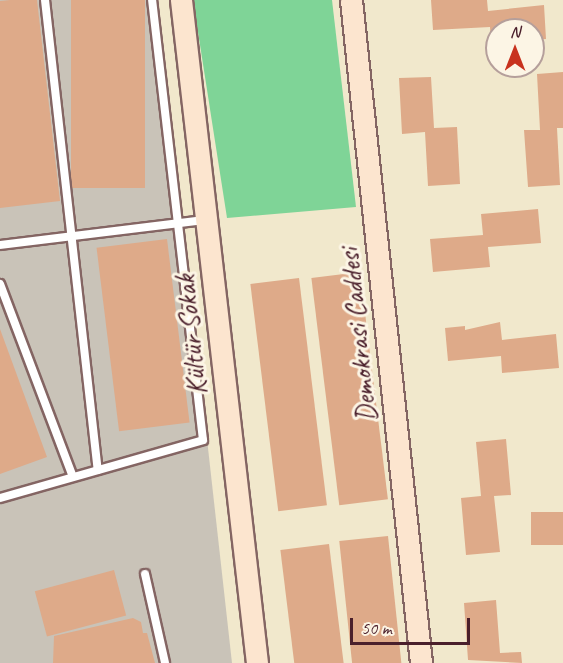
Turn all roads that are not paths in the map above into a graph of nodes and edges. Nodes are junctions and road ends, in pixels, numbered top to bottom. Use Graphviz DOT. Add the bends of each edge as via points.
graph roads {
  1 [pos="45,0"];
  2 [pos="152,0"];
  3 [pos="181,0"];
  4 [pos="351,0"];
  5 [pos="207,220"];
  6 [pos="176,224"];
  7 [pos="73,235"];
  8 [pos="0,245"];
  9 [pos="0,284"];
  10 [pos="98,470"];
  11 [pos="73,477"];
  12 [pos="0,498"];
  13 [pos="145,574"];
  14 [pos="165,663"];
  15 [pos="257,663"];
  16 [pos="421,663"];
  1 -- 7 [label="lane"];
  2 -- 6 [label="lane"];
  3 -- 5 [label="street, Kültür Sokak"];
  4 -- 16 [label="street, Demokrasi Caddesi"];
  5 -- 6 [label="lane"];
  5 -- 15 [label="street, Kültür Sokak"];
  6 -- 7 [label="lane"];
  6 -- 10 [label="lane" via="203,440"];
  7 -- 8 [label="lane"];
  7 -- 10 [label="lane"];
  9 -- 11 [label="lane"];
  10 -- 11 [label="lane"];
  11 -- 12 [label="lane"];
  13 -- 14 [label="lane"];
}
